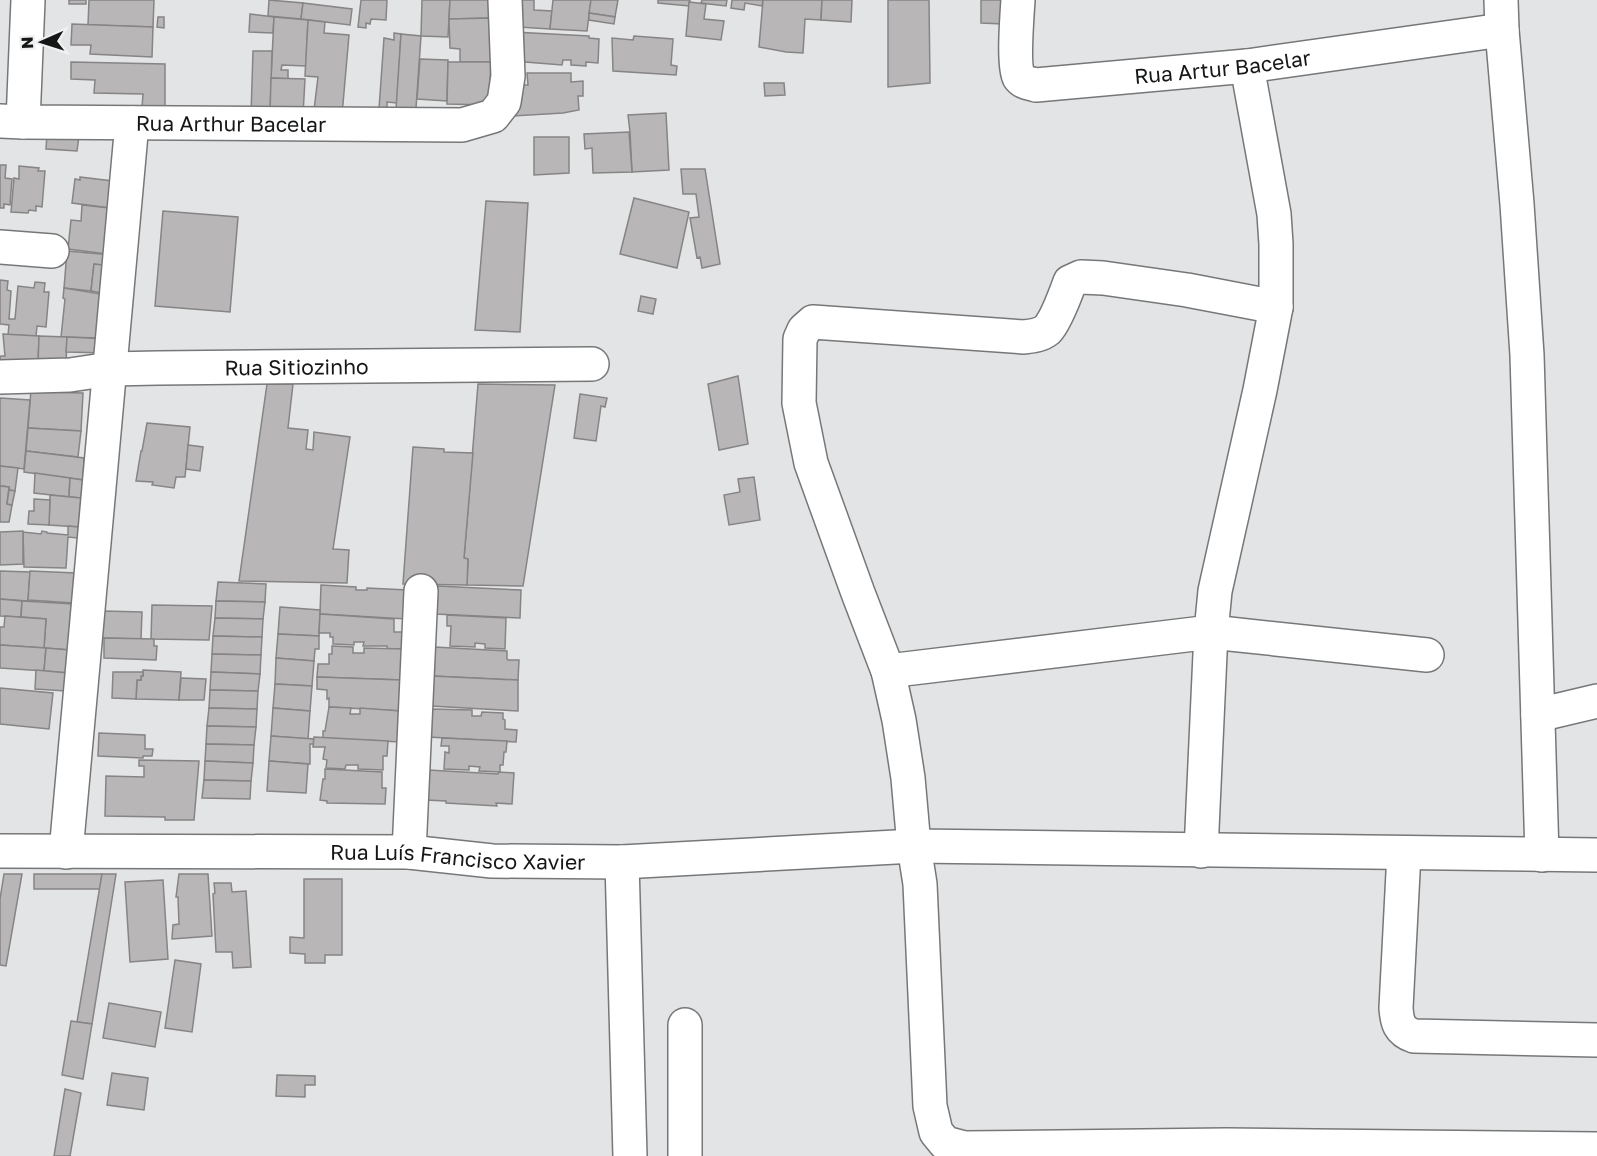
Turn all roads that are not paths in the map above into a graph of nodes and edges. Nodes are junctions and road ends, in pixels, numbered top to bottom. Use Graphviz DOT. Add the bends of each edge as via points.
graph roads {
  1 [pos="28,0"];
  2 [pos="505,0"];
  3 [pos="1018,0"];
  4 [pos="1502,15"];
  5 [pos="1247,66"];
  6 [pos="12,122"];
  7 [pos="132,123"];
  8 [pos="0,247"];
  9 [pos="52,251"];
  10 [pos="1276,307"];
  11 [pos="592,364"];
  12 [pos="110,369"];
  13 [pos="0,377"];
  14 [pos="421,591"];
  15 [pos="1211,632"];
  16 [pos="1427,655"];
  17 [pos="888,671"];
  18 [pos="1597,701"];
  19 [pos="1538,715"];
  20 [pos="914,846"];
  21 [pos="0,851"];
  22 [pos="1201,851"];
  23 [pos="66,852"];
  24 [pos="409,852"];
  25 [pos="1404,853"];
  26 [pos="1542,855"];
  27 [pos="1597,855"];
  28 [pos="622,862"];
  29 [pos="685,1025"];
  30 [pos="1597,1040"];
  31 [pos="1597,1149"];
  32 [pos="630,1156"];
  33 [pos="686,1156"];
  1 -- 6 [label="street"];
  2 -- 7 [label="street, Rua Arthur Bacelar" via="508,76 504,102 493,116 462,125"];
  3 -- 5 [label="street, Rua Artur Bacelar" via="1016,55 1018,76 1025,82 1036,85"];
  4 -- 5 [label="street, Rua Artur Bacelar"];
  4 -- 19 [label="street" via="1526,344"];
  5 -- 10 [label="street" via="1274,214"];
  6 -- 7 [label="street, Rua Arthur Bacelar"];
  7 -- 12 [label="street"];
  8 -- 9 [label="street"];
  10 -- 15 [label="street" via="1215,591"];
  10 -- 17 [label="street" via="1081,276 1070,282 1048,329 1024,337 838,323 808,325 800,339 799,403 811,463"];
  11 -- 12 [label="street, Rua Sitiozinho"];
  12 -- 13 [label="street, Rua Sitiozinho" via="70,375"];
  12 -- 23 [label="street"];
  14 -- 24 [label="street"];
  15 -- 16 [label="street"];
  15 -- 17 [label="street"];
  15 -- 22 [label="street"];
  17 -- 20 [label="street" via="908,778"];
  18 -- 19 [label="street"];
  19 -- 26 [label="street"];
  20 -- 22 [label="street, Rua Luís Francisco Xavier"];
  20 -- 28 [label="street, Rua Luís Francisco Xavier"];
  20 -- 31 [label="street" via="920,884 930,1107 936,1132 945,1143 964,1148 1226,1145"];
  21 -- 23 [label="street, Rua Luís Francisco Xavier"];
  22 -- 25 [label="street, Rua Luís Francisco Xavier"];
  23 -- 24 [label="street, Rua Luís Francisco Xavier"];
  24 -- 28 [label="street, Rua Luís Francisco Xavier" via="492,861"];
  25 -- 26 [label="street, Rua Luís Francisco Xavier"];
  25 -- 30 [label="street" via="1396,1008 1398,1025 1406,1033"];
  26 -- 27 [label="street, Rua Luís Francisco Xavier"];
  28 -- 32 [label="street"];
  29 -- 33 [label="street"];
}
